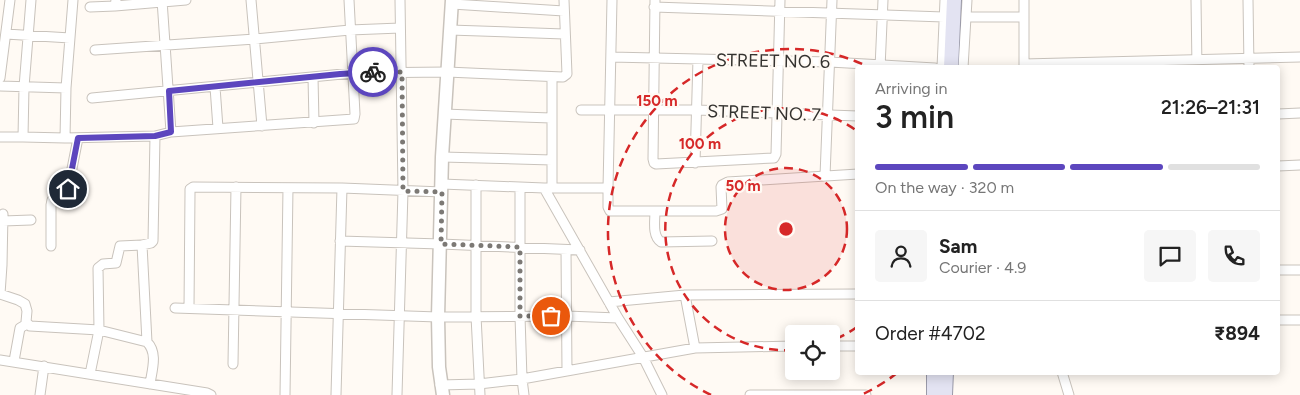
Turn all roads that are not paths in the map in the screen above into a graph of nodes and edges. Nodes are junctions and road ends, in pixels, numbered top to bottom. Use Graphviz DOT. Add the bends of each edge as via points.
graph roads {
  1 [pos="10,0"];
  2 [pos="31,0"];
  3 [pos="74,0"];
  4 [pos="186,0"];
  5 [pos="251,0"];
  6 [pos="348,0"];
  7 [pos="400,0"];
  8 [pos="564,0"];
  9 [pos="612,0"];
  10 [pos="780,0"];
  11 [pos="832,0"];
  12 [pos="883,0"];
  13 [pos="945,0"];
  14 [pos="954,0"];
  15 [pos="966,0"];
  16 [pos="1024,0"];
  17 [pos="1196,0"];
  18 [pos="1248,0"];
  19 [pos="162,1"];
  20 [pos="452,2"];
  21 [pos="653,2"];
  22 [pos="116,3"];
  23 [pos="90,7"];
  24 [pos="780,10"];
  25 [pos="564,11"];
  26 [pos="832,12"];
  27 [pos="882,14"];
  28 [pos="944,17"];
  29 [pos="966,17"];
  30 [pos="1024,17"];
  31 [pos="400,28"];
  32 [pos="350,30"];
  33 [pos="450,30"];
  34 [pos="6,34"];
  35 [pos="564,34"];
  36 [pos="28,36"];
  37 [pos="70,38"];
  38 [pos="255,39"];
  39 [pos="166,45"];
  40 [pos="94,50"];
  41 [pos="611,57"];
  42 [pos="1300,57"];
  43 [pos="655,58"];
  44 [pos="1249,58"];
  45 [pos="698,60"];
  46 [pos="778,61"];
  47 [pos="830,62"];
  48 [pos="1197,64"];
  49 [pos="868,65"];
  50 [pos="880,65"];
  51 [pos="942,65"];
  52 [pos="951,65"];
  53 [pos="963,65"];
  54 [pos="1024,65"];
  55 [pos="1110,65"];
  56 [pos="1249,65"];
  57 [pos="402,72"];
  58 [pos="447,72"];
  59 [pos="353,73"];
  60 [pos="313,77"];
  61 [pos="0,78"];
  62 [pos="552,78"];
  63 [pos="259,82"];
  64 [pos="0,86"];
  65 [pos="24,87"];
  66 [pos="215,87"];
  67 [pos="66,88"];
  68 [pos="169,91"];
  69 [pos="92,98"];
  70 [pos="581,110"];
  71 [pos="610,110"];
  72 [pos="654,110"];
  73 [pos="697,110"];
  74 [pos="1300,113"];
  75 [pos="444,114"];
  76 [pos="777,114"];
  77 [pos="1280,114"];
  78 [pos="827,115"];
  79 [pos="855,116"];
  80 [pos="551,118"];
  81 [pos="314,123"];
  82 [pos="262,126"];
  83 [pos="218,128"];
  84 [pos="171,132"];
  85 [pos="155,136"];
  86 [pos="0,137"];
  87 [pos="23,137"];
  88 [pos="65,138"];
  89 [pos="78,138"];
  90 [pos="442,157"];
  91 [pos="552,160"];
  92 [pos="695,163"];
  93 [pos="1280,166"];
  94 [pos="1300,166"];
  95 [pos="855,174"];
  96 [pos="824,176"];
  97 [pos="476,185"];
  98 [pos="236,187"];
  99 [pos="520,187"];
  100 [pos="288,188"];
  101 [pos="342,188"];
  102 [pos="442,188"];
  103 [pos="548,188"];
  104 [pos="608,188"];
  105 [pos="403,191"];
  106 [pos="654,211"];
  107 [pos="31,220"];
  108 [pos="712,241"];
  109 [pos="340,242"];
  110 [pos="401,243"];
  111 [pos="441,244"];
  112 [pos="142,245"];
  113 [pos="477,245"];
  114 [pos="51,246"];
  115 [pos="520,247"];
  116 [pos="566,250"];
  117 [pos="580,250"];
  118 [pos="1,265"];
  119 [pos="1280,270"];
  120 [pos="1300,270"];
  121 [pos="0,294"];
  122 [pos="855,294"];
  123 [pos="685,295"];
  124 [pos="609,302"];
  125 [pos="175,308"];
  126 [pos="189,308"];
  127 [pos="233,310"];
  128 [pos="285,312"];
  129 [pos="338,313"];
  130 [pos="398,316"];
  131 [pos="476,316"];
  132 [pos="520,316"];
  133 [pos="566,316"];
  134 [pos="438,317"];
  135 [pos="618,318"];
  136 [pos="1280,320"];
  137 [pos="1300,320"];
  138 [pos="27,324"];
  139 [pos="99,330"];
  140 [pos="147,342"];
  141 [pos="785,346"];
  142 [pos="840,346"];
  143 [pos="855,346"];
  144 [pos="695,348"];
  145 [pos="643,357"];
  146 [pos="0,360"];
  147 [pos="14,361"];
  148 [pos="233,364"];
  149 [pos="44,366"];
  150 [pos="567,371"];
  151 [pos="90,374"];
  152 [pos="934,375"];
  153 [pos="946,375"];
  154 [pos="1063,375"];
  155 [pos="522,379"];
  156 [pos="150,384"];
  157 [pos="479,384"];
  158 [pos="442,390"];
  159 [pos="40,395"];
  160 [pos="211,395"];
  161 [pos="285,395"];
  162 [pos="336,395"];
  163 [pos="397,395"];
  164 [pos="480,395"];
  165 [pos="524,395"];
  166 [pos="662,395"];
  167 [pos="750,395"];
  168 [pos="866,395"];
  169 [pos="934,395"];
  170 [pos="945,395"];
  171 [pos="1069,395"];
  1 -- 34 [label="street"];
  2 -- 36 [label="street"];
  3 -- 37 [label="street"];
  4 -- 19 [label="street"];
  5 -- 38 [label="street"];
  6 -- 32 [label="street"];
  7 -- 31 [label="street"];
  8 -- 25 [label="street"];
  9 -- 41 [label="street"];
  10 -- 24 [label="street"];
  11 -- 26 [label="street"];
  12 -- 27 [label="street"];
  13 -- 28 [label="street"];
  14 -- 52 [label="main road"];
  15 -- 29 [label="street"];
  16 -- 30 [label="street"];
  17 -- 48 [label="street"];
  18 -- 44 [label="street"];
  19 -- 22 [label="street"];
  19 -- 39 [label="street"];
  20 -- 25 [label="street"];
  20 -- 33 [label="main road"];
  21 -- 24 [label="street"];
  21 -- 43 [label="street"];
  22 -- 23 [label="street"];
  24 -- 26 [label="street"];
  24 -- 46 [label="street"];
  25 -- 35 [label="street"];
  26 -- 27 [label="street"];
  26 -- 47 [label="street"];
  27 -- 28 [label="street"];
  27 -- 50 [label="street"];
  28 -- 51 [label="street"];
  29 -- 30 [label="street"];
  29 -- 53 [label="street"];
  30 -- 54 [label="street"];
  31 -- 32 [label="street"];
  31 -- 57 [label="street"];
  32 -- 38 [label="street"];
  32 -- 59 [label="street"];
  33 -- 35 [label="street"];
  33 -- 58 [label="main road"];
  34 -- 36 [label="street"];
  34 -- 61 [label="street"];
  35 -- 62 [label="street" via="567,74"];
  36 -- 37 [label="street"];
  36 -- 65 [label="street"];
  37 -- 67 [label="street"];
  38 -- 39 [label="street"];
  38 -- 63 [label="street"];
  39 -- 40 [label="street"];
  39 -- 68 [label="street"];
  41 -- 43 [label="street, STREET NO. 6"];
  41 -- 71 [label="street"];
  42 -- 44 [label="street"];
  43 -- 45 [label="street, STREET NO. 6"];
  43 -- 72 [label="street"];
  44 -- 48 [label="street"];
  44 -- 56 [label="street"];
  45 -- 46 [label="street, STREET NO. 6"];
  45 -- 73 [label="street"];
  46 -- 47 [label="street, STREET NO. 6"];
  46 -- 76 [label="street"];
  47 -- 49 [label="street, STREET NO. 6"];
  47 -- 78 [label="street"];
  48 -- 55 [label="street"];
  57 -- 58 [label="street"];
  57 -- 59 [label="street"];
  57 -- 105 [label="street"];
  58 -- 62 [label="street"];
  58 -- 75 [label="main road"];
  59 -- 60 [label="street"];
  59 -- 81 [label="street" via="354,119"];
  60 -- 63 [label="street"];
  60 -- 81 [label="street"];
  62 -- 80 [label="street"];
  63 -- 66 [label="street"];
  63 -- 82 [label="street"];
  64 -- 65 [label="street"];
  65 -- 67 [label="street"];
  65 -- 87 [label="street"];
  66 -- 68 [label="street"];
  66 -- 83 [label="street"];
  67 -- 88 [label="street"];
  68 -- 69 [label="street"];
  68 -- 84 [label="street"];
  70 -- 71 [label="street, STREET NO. 7"];
  71 -- 72 [label="street, STREET NO. 7"];
  71 -- 104 [label="street"];
  72 -- 73 [label="street, STREET NO. 7"];
  72 -- 92 [label="street" via="654,163"];
  73 -- 76 [label="street, STREET NO. 7"];
  73 -- 92 [label="street"];
  74 -- 77 [label="street"];
  75 -- 80 [label="street"];
  75 -- 90 [label="main road"];
  76 -- 78 [label="street, STREET NO. 7"];
  76 -- 92 [label="street" via="774,158"];
  78 -- 79 [label="street, STREET NO. 7"];
  78 -- 96 [label="street"];
  80 -- 91 [label="street"];
  81 -- 82 [label="street"];
  82 -- 83 [label="street"];
  83 -- 84 [label="street"];
  84 -- 85 [label="street"];
  85 -- 89 [label="street"];
  85 -- 112 [label="street" via="153,241"];
  86 -- 87 [label="street"];
  87 -- 88 [label="street"];
  88 -- 89 [label="street"];
  89 -- 114 [label="street" via="68,189 52,200"];
  90 -- 91 [label="street"];
  90 -- 102 [label="main road"];
  91 -- 103 [label="street"];
  93 -- 94 [label="street"];
  95 -- 96 [label="street"];
  96 -- 106 [label="street" via="728,182 721,187 721,210"];
  97 -- 99 [label="street"];
  97 -- 102 [label="street"];
  97 -- 113 [label="street"];
  98 -- 100 [label="street"];
  98 -- 126 [label="street" via="198,186 190,189"];
  98 -- 127 [label="street"];
  99 -- 103 [label="street"];
  99 -- 115 [label="street"];
  100 -- 101 [label="street"];
  100 -- 128 [label="street"];
  101 -- 105 [label="street"];
  101 -- 109 [label="street"];
  102 -- 105 [label="street"];
  102 -- 111 [label="main road"];
  103 -- 104 [label="street"];
  103 -- 117 [label="street"];
  104 -- 106 [label="street" via="610,211"];
  105 -- 110 [label="street"];
  106 -- 108 [label="street" via="655,236 661,242"];
  107 -- 118 [label="street" via="3,218"];
  109 -- 110 [label="street"];
  109 -- 129 [label="street"];
  110 -- 111 [label="street"];
  110 -- 130 [label="street"];
  111 -- 113 [label="street"];
  111 -- 134 [label="main road"];
  112 -- 139 [label="street" via="120,246 116,263 103,264 98,268"];
  112 -- 140 [label="street"];
  113 -- 115 [label="street"];
  113 -- 131 [label="street"];
  115 -- 116 [label="street"];
  115 -- 132 [label="street"];
  116 -- 117 [label="street"];
  116 -- 133 [label="street"];
  117 -- 124 [label="street"];
  118 -- 121 [label="street"];
  119 -- 120 [label="street"];
  121 -- 138 [label="street" via="25,304"];
  122 -- 123 [label="street"];
  123 -- 124 [label="street"];
  123 -- 144 [label="street"];
  124 -- 135 [label="street"];
  125 -- 126 [label="street"];
  126 -- 127 [label="street"];
  127 -- 128 [label="street"];
  127 -- 148 [label="street"];
  128 -- 129 [label="street"];
  128 -- 161 [label="street"];
  129 -- 130 [label="street"];
  129 -- 162 [label="street"];
  130 -- 134 [label="street"];
  130 -- 163 [label="street"];
  131 -- 132 [label="street"];
  131 -- 134 [label="street"];
  131 -- 157 [label="street"];
  132 -- 133 [label="street"];
  132 -- 155 [label="street"];
  133 -- 135 [label="street"];
  133 -- 150 [label="street"];
  134 -- 158 [label="main road"];
  135 -- 145 [label="street"];
  136 -- 137 [label="street"];
  138 -- 139 [label="street"];
  138 -- 147 [label="street" via="20,328"];
  139 -- 140 [label="street"];
  139 -- 151 [label="street"];
  140 -- 156 [label="street" via="154,352"];
  141 -- 144 [label="street"];
  142 -- 143 [label="street"];
  144 -- 145 [label="street"];
  145 -- 150 [label="street"];
  145 -- 166 [label="street"];
  146 -- 147 [label="street"];
  147 -- 149 [label="street"];
  149 -- 151 [label="street"];
  149 -- 159 [label="street"];
  150 -- 155 [label="street"];
  151 -- 156 [label="street"];
  152 -- 169 [label="main road"];
  153 -- 170 [label="main road"];
  154 -- 171 [label="street"];
  155 -- 157 [label="street"];
  155 -- 165 [label="street"];
  156 -- 160 [label="street"];
  157 -- 158 [label="street"];
  157 -- 164 [label="street"];
  167 -- 168 [label="street"];
}
